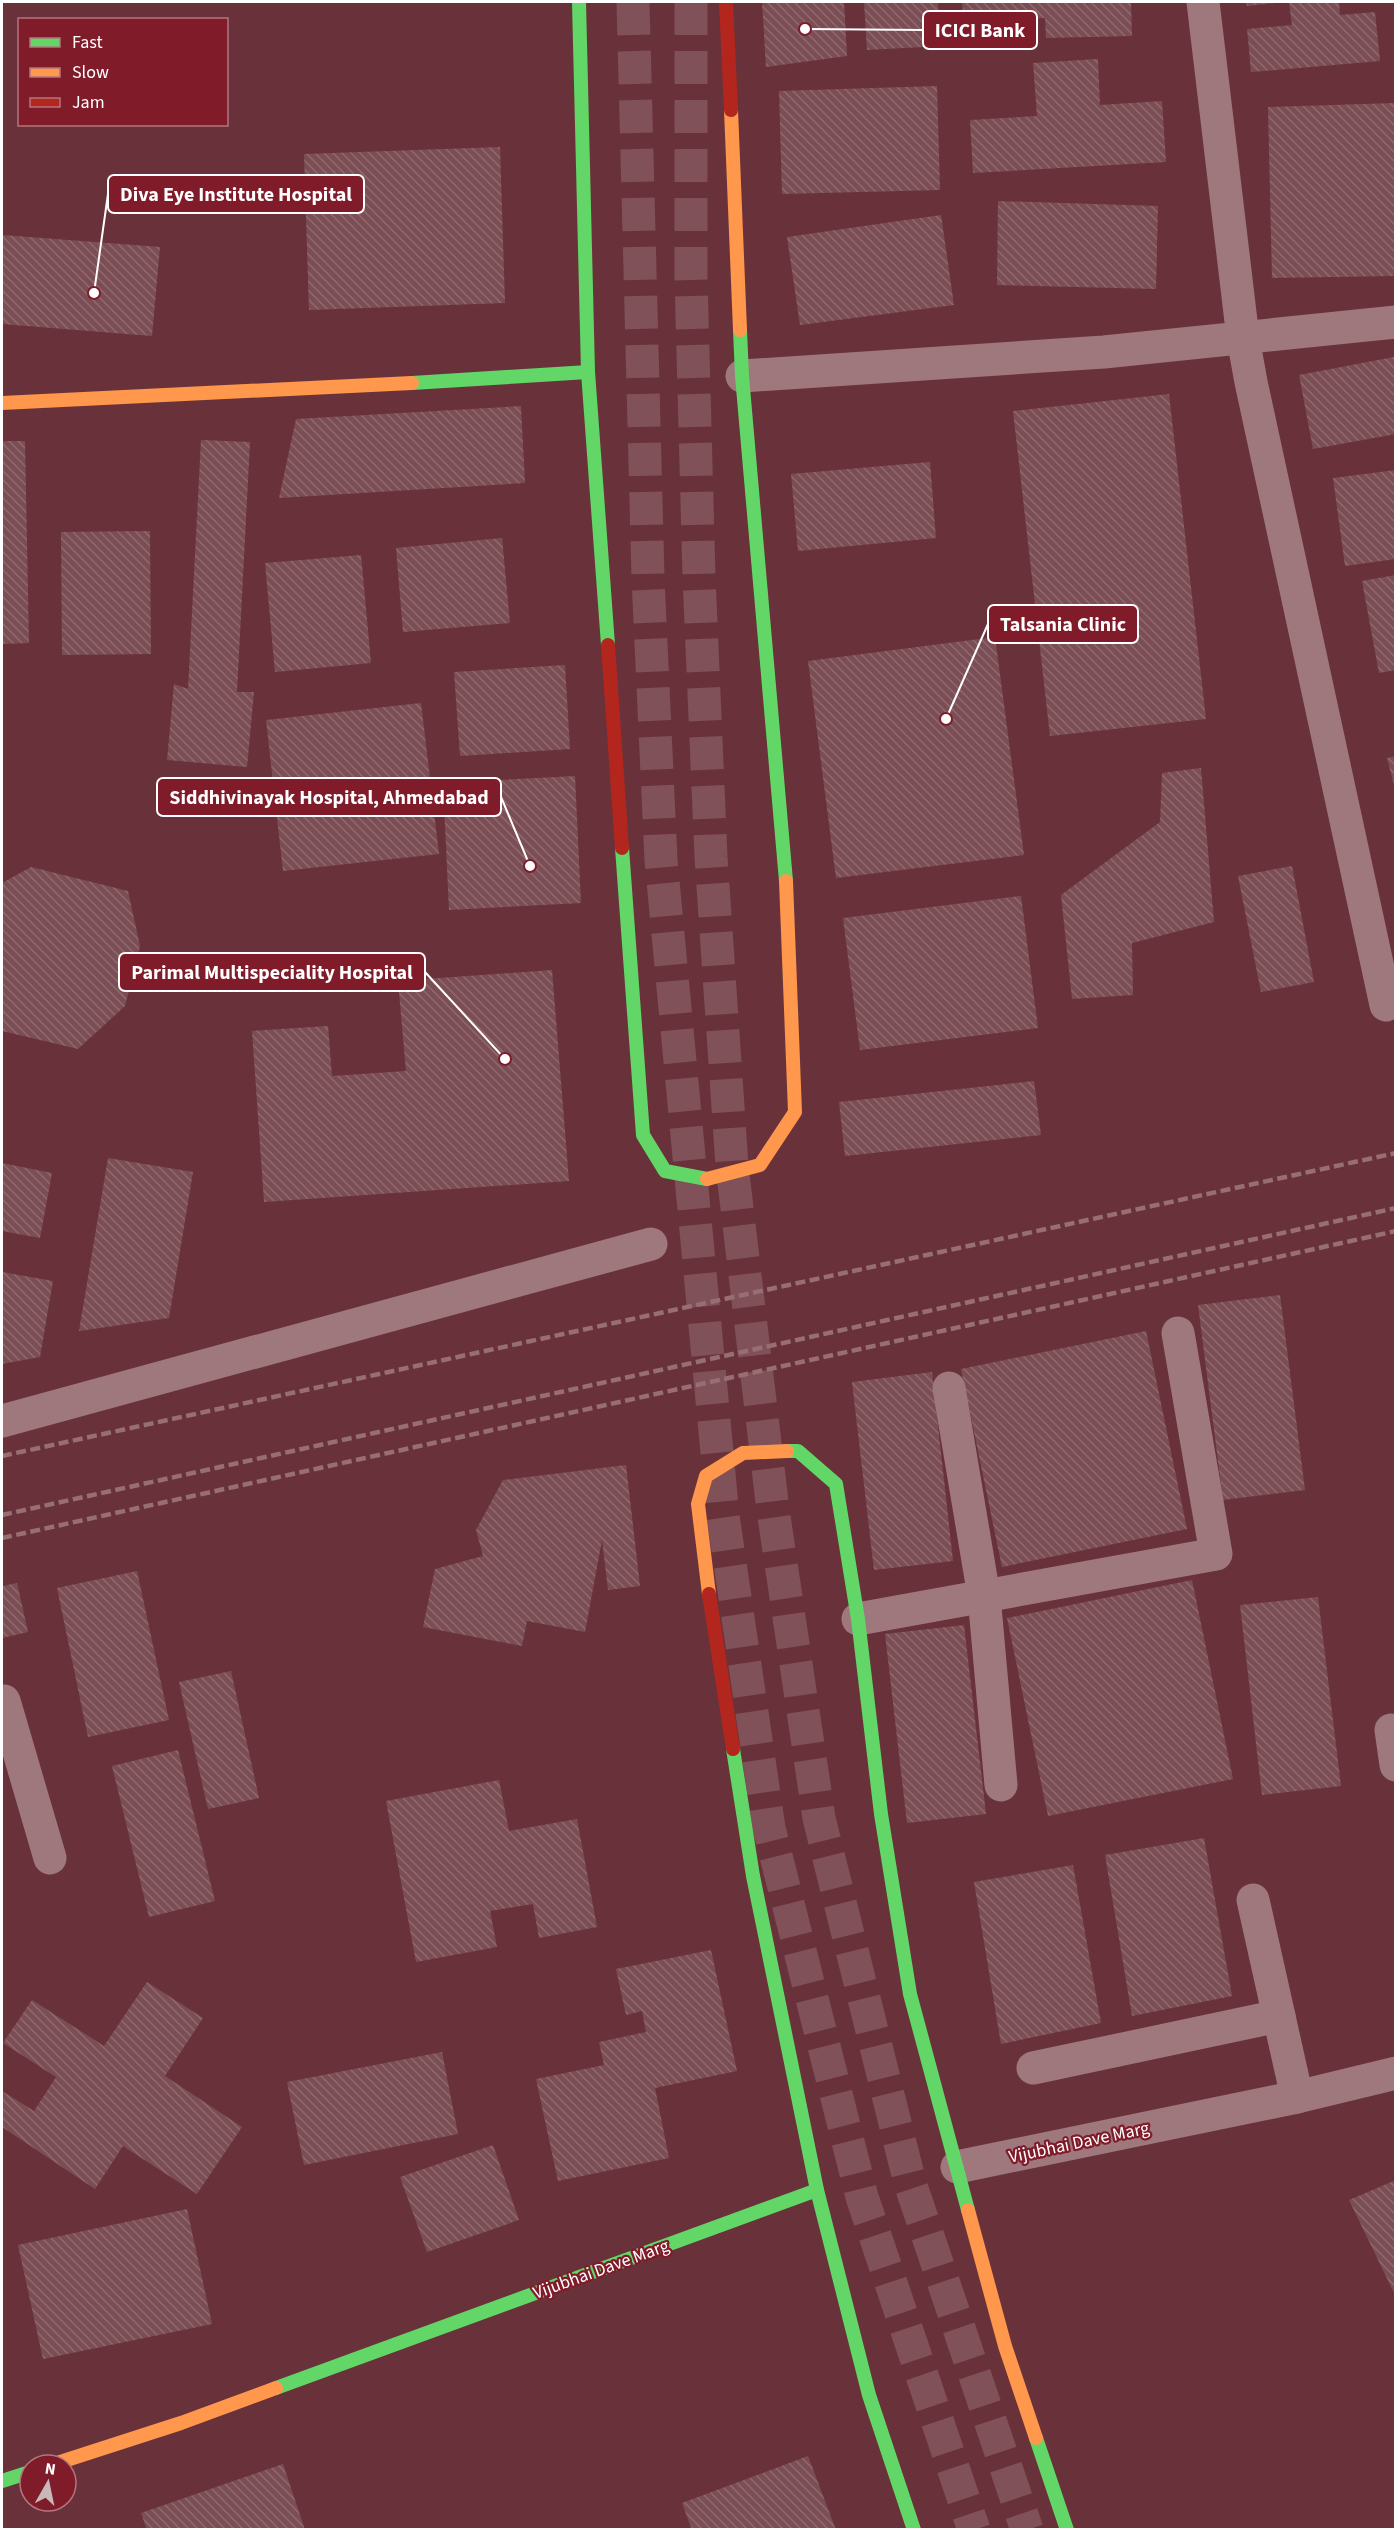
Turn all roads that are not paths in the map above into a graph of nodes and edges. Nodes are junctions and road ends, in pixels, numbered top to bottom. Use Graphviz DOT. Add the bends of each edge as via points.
graph roads {
  1 [pos="579,2"];
  2 [pos="726,2"];
  3 [pos="1203,2"];
  4 [pos="1395,322"];
  5 [pos="1243,338"];
  6 [pos="588,372"];
  7 [pos="742,376"];
  8 [pos="2,403"];
  9 [pos="1386,1005"];
  10 [pos="651,1244"];
  11 [pos="1179,1333"];
  12 [pos="949,1388"];
  13 [pos="2,1421"];
  14 [pos="984,1596"];
  15 [pos="858,1619"];
  16 [pos="4,1701"];
  17 [pos="1392,1730"];
  18 [pos="10,1755"];
  19 [pos="1395,1765"];
  20 [pos="1001,1785"];
  21 [pos="50,1858"];
  22 [pos="1253,1900"];
  23 [pos="1279,2016"];
  24 [pos="1033,2068"];
  25 [pos="1395,2073"];
  26 [pos="1297,2097"];
  27 [pos="957,2166"];
  28 [pos="817,2190"];
  29 [pos="78,2456"];
  30 [pos="18,2476"];
  31 [pos="2,2481"];
  32 [pos="914,2529"];
  33 [pos="1067,2529"];
  1 -- 6 [label="street"];
  2 -- 7 [label="street"];
  3 -- 5 [label="street"];
  4 -- 5 [label="street"];
  5 -- 7 [label="street" via="1104,352"];
  5 -- 9 [label="street"];
  6 -- 7 [label="street" via="643,1135 665,1170 708,1179 760,1165 795,1112 786,875"];
  6 -- 8 [label="street"];
  10 -- 13 [label="street"];
  11 -- 14 [label="street" via="1216,1554"];
  12 -- 14 [label="street"];
  14 -- 15 [label="street"];
  14 -- 20 [label="street"];
  15 -- 27 [label="street" via="881,1814 910,1994"];
  15 -- 28 [label="street" via="836,1484 798,1451 743,1453 706,1476 698,1504 713,1631 753,1876"];
  16 -- 18 [label="street"];
  17 -- 19 [label="street"];
  18 -- 21 [label="street"];
  22 -- 23 [label="street"];
  23 -- 24 [label="street"];
  23 -- 26 [label="street"];
  25 -- 26 [label="street, Vijubhai Dave Marg"];
  26 -- 27 [label="street, Vijubhai Dave Marg"];
  27 -- 33 [label="street" via="1005,2346"];
  28 -- 29 [label="street, Vijubhai Dave Marg" via="181,2423"];
  28 -- 32 [label="street" via="869,2395"];
  30 -- 31 [label="street"];
}
